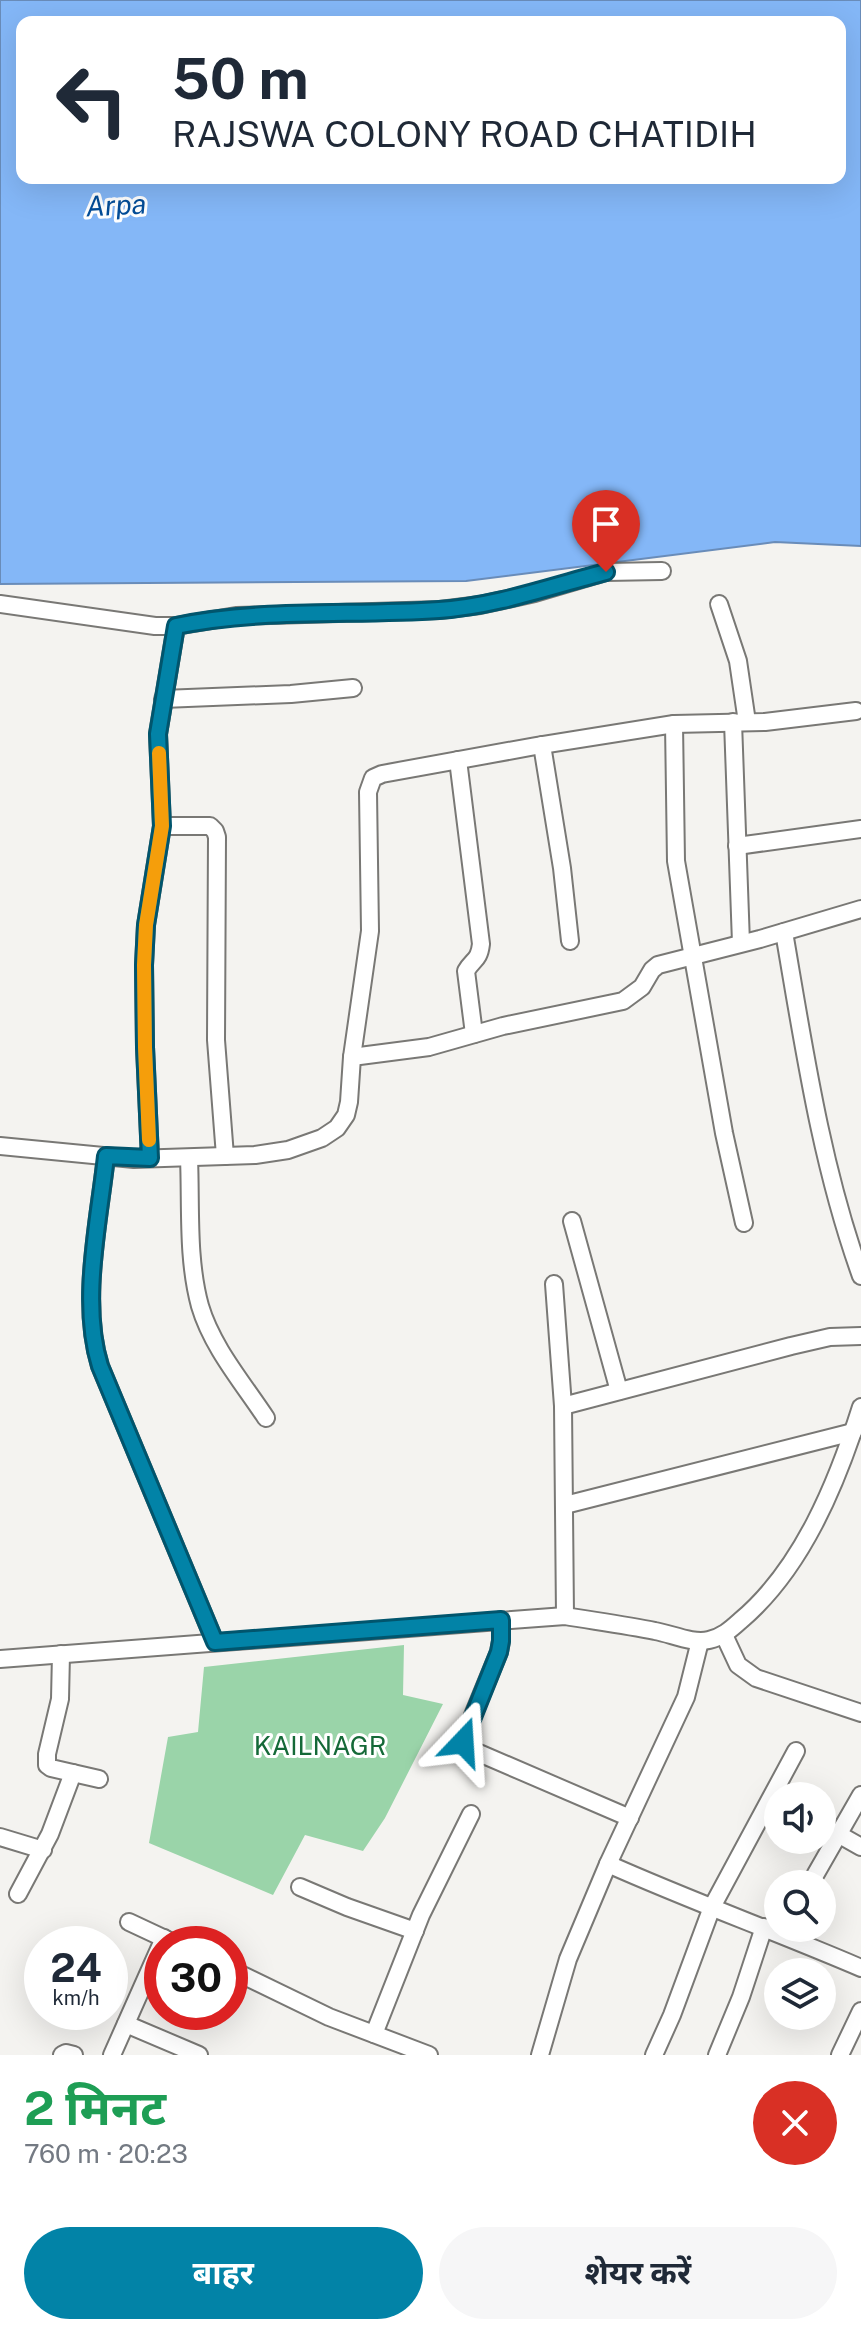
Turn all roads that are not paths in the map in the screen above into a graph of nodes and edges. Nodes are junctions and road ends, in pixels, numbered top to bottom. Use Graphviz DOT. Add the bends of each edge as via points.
graph roads {
  1 [pos="662,571"];
  2 [pos="0,604"];
  3 [pos="719,604"];
  4 [pos="176,626"];
  5 [pos="353,688"];
  6 [pos="163,699"];
  7 [pos="856,711"];
  8 [pos="740,722"];
  9 [pos="674,724"];
  10 [pos="542,745"];
  11 [pos="458,760"];
  12 [pos="162,826"];
  13 [pos="861,829"];
  14 [pos="737,846"];
  15 [pos="861,909"];
  16 [pos="784,932"];
  17 [pos="570,941"];
  18 [pos="741,943"];
  19 [pos="693,955"];
  20 [pos="474,1034"];
  21 [pos="352,1057"];
  22 [pos="0,1146"];
  23 [pos="106,1156"];
  24 [pos="225,1156"];
  25 [pos="150,1158"];
  26 [pos="189,1158"];
  27 [pos="572,1221"];
  28 [pos="744,1223"];
  29 [pos="861,1276"];
  30 [pos="554,1284"];
  31 [pos="861,1336"];
  32 [pos="619,1391"];
  33 [pos="563,1406"];
  34 [pos="861,1407"];
  35 [pos="266,1418"];
  36 [pos="853,1432"];
  37 [pos="565,1505"];
  38 [pos="565,1616"];
  39 [pos="501,1620"];
  40 [pos="724,1635"];
  41 [pos="700,1641"];
  42 [pos="215,1642"];
  43 [pos="61,1654"];
  44 [pos="0,1659"];
  45 [pos="861,1713"];
  46 [pos="796,1751"];
  47 [pos="73,1773"];
  48 [pos="99,1779"];
  49 [pos="861,1795"];
  50 [pos="471,1814"];
  51 [pos="630,1818"];
  52 [pos="838,1834"];
  53 [pos="0,1837"];
  54 [pos="861,1847"];
  55 [pos="43,1850"];
  56 [pos="608,1864"];
  57 [pos="818,1870"];
  58 [pos="300,1887"];
  59 [pos="18,1894"];
  60 [pos="712,1907"];
  61 [pos="129,1922"];
  62 [pos="764,1927"];
  63 [pos="144,1929"];
  64 [pos="415,1931"];
  65 [pos="807,1942"];
  66 [pos="861,1968"];
  67 [pos="248,1978"];
  68 [pos="144,1990"];
  69 [pos="861,2011"];
  70 [pos="128,2020"];
  71 [pos="128,2025"];
  72 [pos="123,2030"];
  73 [pos="374,2034"];
  74 [pos="62,2055"];
  75 [pos="74,2055"];
  76 [pos="112,2055"];
  77 [pos="199,2055"];
  78 [pos="429,2055"];
  79 [pos="540,2055"];
  80 [pos="654,2055"];
  81 [pos="717,2055"];
  82 [pos="840,2055"];
  1 -- 4 [label="street" via="606,572 535,593 440,610 236,616"];
  2 -- 4 [label="street"];
  3 -- 8 [label="street" via="738,661"];
  4 -- 6 [label="street"];
  5 -- 6 [label="street"];
  6 -- 12 [label="street" via="158,734"];
  7 -- 8 [label="street"];
  8 -- 9 [label="street"];
  8 -- 14 [label="street"];
  9 -- 10 [label="street"];
  9 -- 19 [label="street" via="676,861"];
  10 -- 11 [label="street"];
  10 -- 17 [label="street"];
  11 -- 20 [label="street" via="481,944 466,971"];
  11 -- 21 [label="street" via="382,774 370,784 370,931"];
  12 -- 24 [label="street" via="210,826 217,837 216,1040"];
  12 -- 25 [label="street" via="144,965"];
  13 -- 14 [label="street"];
  14 -- 18 [label="street"];
  15 -- 16 [label="street"];
  16 -- 18 [label="street"];
  16 -- 29 [label="street" via="815,1110"];
  18 -- 19 [label="street"];
  19 -- 20 [label="street" via="658,965 623,1001"];
  19 -- 28 [label="street"];
  20 -- 21 [label="street" via="429,1047"];
  21 -- 24 [label="street" via="349,1102 337,1128 288,1150"];
  22 -- 23 [label="street"];
  23 -- 25 [label="street"];
  23 -- 42 [label="street" via="91,1291 94,1345"];
  24 -- 26 [label="street"];
  25 -- 26 [label="street"];
  26 -- 35 [label="street" via="193,1273 201,1309 217,1346"];
  27 -- 32 [label="street"];
  30 -- 33 [label="street"];
  31 -- 32 [label="street" via="830,1337"];
  32 -- 33 [label="street"];
  33 -- 37 [label="street"];
  34 -- 36 [label="street"];
  36 -- 37 [label="street"];
  36 -- 40 [label="street" via="800,1550 753,1610"];
  37 -- 38 [label="street"];
  38 -- 39 [label="street"];
  38 -- 41 [label="street"];
  39 -- 42 [label="street"];
  39 -- 51 [label="street" via="499,1652 464,1737 465,1747"];
  40 -- 41 [label="street"];
  40 -- 45 [label="street" via="738,1665 756,1678"];
  41 -- 51 [label="street" via="686,1697"];
  42 -- 43 [label="street"];
  43 -- 44 [label="street"];
  43 -- 47 [label="street" via="60,1699 46,1761 51,1768"];
  46 -- 60 [label="street"];
  47 -- 48 [label="street"];
  47 -- 55 [label="street"];
  49 -- 52 [label="street"];
  50 -- 64 [label="street"];
  51 -- 56 [label="street"];
  52 -- 54 [label="street"];
  52 -- 57 [label="street"];
  53 -- 55 [label="street"];
  55 -- 59 [label="street"];
  56 -- 60 [label="street"];
  56 -- 79 [label="street" via="568,1959"];
  58 -- 64 [label="street"];
  60 -- 62 [label="street"];
  60 -- 80 [label="street"];
  61 -- 63 [label="street"];
  62 -- 81 [label="street"];
  64 -- 73 [label="street"];
  65 -- 66 [label="street"];
  67 -- 73 [label="street"];
  68 -- 70 [label="street"];
  69 -- 82 [label="street"];
  71 -- 77 [label="street"];
  72 -- 76 [label="street"];
  73 -- 78 [label="street"];
  74 -- 75 [label="street"];
}
